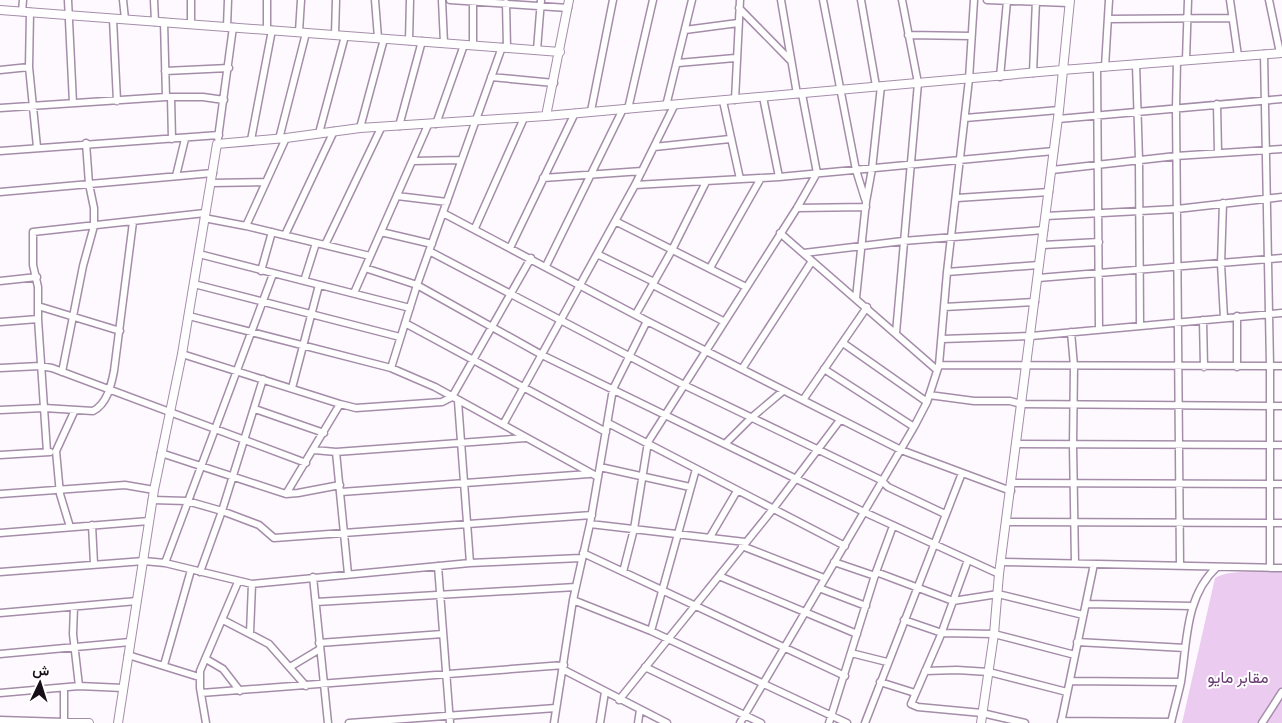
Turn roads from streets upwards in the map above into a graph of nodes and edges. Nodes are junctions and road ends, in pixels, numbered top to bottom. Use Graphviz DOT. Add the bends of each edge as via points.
graph roads {
  1 [pos="23,0"];
  2 [pos="68,0"];
  3 [pos="123,0"];
  4 [pos="154,0"];
  5 [pos="191,0"];
  6 [pos="228,0"];
  7 [pos="268,0"];
  8 [pos="301,0"];
  9 [pos="336,0"];
  10 [pos="375,0"];
  11 [pos="410,0"];
  12 [pos="442,0"];
  13 [pos="450,0"];
  14 [pos="613,0"];
  15 [pos="653,0"];
  16 [pos="692,0"];
  17 [pos="740,0"];
  18 [pos="782,0"];
  19 [pos="823,0"];
  20 [pos="861,0"];
  21 [pos="902,0"];
  22 [pos="974,0"];
  23 [pos="987,0"];
  24 [pos="1109,0"];
  25 [pos="1188,0"];
  26 [pos="1230,0"];
  27 [pos="1269,0"];
  28 [pos="476,1"];
  29 [pos="1007,1"];
  30 [pos="509,2"];
  31 [pos="541,2"];
  32 [pos="1036,2"];
  33 [pos="1069,2"];
  34 [pos="569,4"];
  35 [pos="739,8"];
  36 [pos="0,10"];
  37 [pos="26,12"];
  38 [pos="68,15"];
  39 [pos="113,18"];
  40 [pos="1187,18"];
  41 [pos="1232,18"];
  42 [pos="125,19"];
  43 [pos="1108,19"];
  44 [pos="160,22"];
  45 [pos="738,23"];
  46 [pos="191,24"];
  47 [pos="230,27"];
  48 [pos="270,30"];
  49 [pos="685,30"];
  50 [pos="303,32"];
  51 [pos="335,35"];
  52 [pos="908,35"];
  53 [pos="345,36"];
  54 [pos="971,36"];
  55 [pos="381,38"];
  56 [pos="409,40"];
  57 [pos="422,41"];
  58 [pos="444,43"];
  59 [pos="464,44"];
  60 [pos="473,45"];
  61 [pos="504,48"];
  62 [pos="537,50"];
  63 [pos="560,52"];
  64 [pos="1281,53"];
  65 [pos="1264,54"];
  66 [pos="1238,56"];
  67 [pos="736,58"];
  68 [pos="791,61"];
  69 [pos="1181,61"];
  70 [pos="678,63"];
  71 [pos="1136,64"];
  72 [pos="29,67"];
  73 [pos="1101,67"];
  74 [pos="228,68"];
  75 [pos="0,70"];
  76 [pos="1062,70"];
  77 [pos="166,71"];
  78 [pos="1033,73"];
  79 [pos="1000,76"];
  80 [pos="490,77"];
  81 [pos="969,79"];
  82 [pos="554,82"];
  83 [pos="918,83"];
  84 [pos="878,86"];
  85 [pos="841,90"];
  86 [pos="799,94"];
  87 [pos="169,97"];
  88 [pos="763,98"];
  89 [pos="1282,99"];
  90 [pos="224,100"];
  91 [pos="735,100"];
  92 [pos="1265,100"];
  93 [pos="117,101"];
  94 [pos="723,101"];
  95 [pos="73,103"];
  96 [pos="1217,104"];
  97 [pos="32,106"];
  98 [pos="670,106"];
  99 [pos="0,108"];
  100 [pos="1176,108"];
  101 [pos="626,109"];
  102 [pos="1059,110"];
  103 [pos="591,111"];
  104 [pos="1138,111"];
  105 [pos="575,113"];
  106 [pos="1098,115"];
  107 [pos="546,116"];
  108 [pos="524,118"];
  109 [pos="965,118"];
  110 [pos="1058,119"];
  111 [pos="475,122"];
  112 [pos="432,124"];
  113 [pos="399,126"];
  114 [pos="360,128"];
  115 [pos="381,128"];
  116 [pos="334,131"];
  117 [pos="319,133"];
  118 [pos="218,135"];
  119 [pos="283,138"];
  120 [pos="172,139"];
  121 [pos="185,139"];
  122 [pos="730,139"];
  123 [pos="251,140"];
  124 [pos="86,143"];
  125 [pos="217,144"];
  126 [pos="37,147"];
  127 [pos="654,147"];
  128 [pos="1282,149"];
  129 [pos="0,150"];
  130 [pos="1266,150"];
  131 [pos="1054,151"];
  132 [pos="1218,154"];
  133 [pos="1176,156"];
  134 [pos="461,160"];
  135 [pos="961,160"];
  136 [pos="1139,160"];
  137 [pos="414,161"];
  138 [pos="1099,164"];
  139 [pos="911,165"];
  140 [pos="872,169"];
  141 [pos="856,170"];
  142 [pos="1052,170"];
  143 [pos="642,171"];
  144 [pos="212,173"];
  145 [pos="817,173"];
  146 [pos="593,174"];
  147 [pos="176,176"];
  148 [pos="779,177"];
  149 [pos="543,178"];
  150 [pos="761,178"];
  151 [pos="740,179"];
  152 [pos="265,182"];
  153 [pos="706,182"];
  154 [pos="211,183"];
  155 [pos="89,184"];
  156 [pos="635,186"];
  157 [pos="0,192"];
  158 [pos="1049,192"];
  159 [pos="397,196"];
  160 [pos="1282,197"];
  161 [pos="957,198"];
  162 [pos="1266,198"];
  163 [pos="447,202"];
  164 [pos="1222,203"];
  165 [pos="866,205"];
  166 [pos="798,208"];
  167 [pos="1177,209"];
  168 [pos="1140,211"];
  169 [pos="1099,212"];
  170 [pos="443,213"];
  171 [pos="205,216"];
  172 [pos="1046,216"];
  173 [pos="615,221"];
  174 [pos="133,222"];
  175 [pos="94,226"];
  176 [pos="246,226"];
  177 [pos="475,228"];
  178 [pos="1044,230"];
  179 [pos="272,232"];
  180 [pos="381,232"];
  181 [pos="780,233"];
  182 [pos="286,235"];
  183 [pos="952,236"];
  184 [pos="903,241"];
  185 [pos="1099,242"];
  186 [pos="316,243"];
  187 [pos="432,244"];
  188 [pos="325,245"];
  189 [pos="863,245"];
  190 [pos="1043,245"];
  191 [pos="510,248"];
  192 [pos="672,250"];
  193 [pos="429,251"];
  194 [pos="804,253"];
  195 [pos="199,254"];
  196 [pos="597,254"];
  197 [pos="370,256"];
  198 [pos="531,258"];
  199 [pos="1282,258"];
  200 [pos="812,260"];
  201 [pos="1268,260"];
  202 [pos="1221,264"];
  203 [pos="1039,265"];
  204 [pos="546,266"];
  205 [pos="365,268"];
  206 [pos="710,268"];
  207 [pos="1178,268"];
  208 [pos="1139,270"];
  209 [pos="261,271"];
  210 [pos="947,272"];
  211 [pos="274,274"];
  212 [pos="1099,274"];
  213 [pos="37,277"];
  214 [pos="1038,278"];
  215 [pos="0,281"];
  216 [pos="304,281"];
  217 [pos="194,284"];
  218 [pos="654,284"];
  219 [pos="319,285"];
  220 [pos="417,285"];
  221 [pos="580,285"];
  222 [pos="746,287"];
  223 [pos="354,293"];
  224 [pos="511,293"];
  225 [pos="856,298"];
  226 [pos="264,302"];
  227 [pos="1035,302"];
  228 [pos="38,306"];
  229 [pos="944,307"];
  230 [pos="410,308"];
  231 [pos="867,308"];
  232 [pos="1282,313"];
  233 [pos="311,314"];
  234 [pos="636,314"];
  235 [pos="1269,314"];
  236 [pos="188,316"];
  237 [pos="1237,316"];
  238 [pos="74,317"];
  239 [pos="1224,318"];
  240 [pos="38,319"];
  241 [pos="561,320"];
  242 [pos="1203,320"];
  243 [pos="0,322"];
  244 [pos="647,322"];
  245 [pos="724,322"];
  246 [pos="1179,322"];
  247 [pos="405,323"];
  248 [pos="491,326"];
  249 [pos="1140,326"];
  250 [pos="1099,329"];
  251 [pos="120,331"];
  252 [pos="252,332"];
  253 [pos="1071,332"];
  254 [pos="896,333"];
  255 [pos="1031,336"];
  256 [pos="400,338"];
  257 [pos="942,340"];
  258 [pos="843,343"];
  259 [pos="302,346"];
  260 [pos="706,352"];
  261 [pos="182,354"];
  262 [pos="542,354"];
  263 [pos="629,355"];
  264 [pos="473,359"];
  265 [pos="40,366"];
  266 [pos="1027,366"];
  267 [pos="1074,366"];
  268 [pos="1270,366"];
  269 [pos="1282,366"];
  270 [pos="1180,367"];
  271 [pos="1204,367"];
  272 [pos="1237,367"];
  273 [pos="0,368"];
  274 [pos="391,368"];
  275 [pos="938,368"];
  276 [pos="742,369"];
  277 [pos="824,369"];
  278 [pos="237,370"];
  279 [pos="62,372"];
  280 [pos="263,379"];
  281 [pos="684,385"];
  282 [pos="524,386"];
  283 [pos="292,388"];
  284 [pos="613,389"];
  285 [pos="109,390"];
  286 [pos="783,391"];
  287 [pos="452,397"];
  288 [pos="928,398"];
  289 [pos="803,400"];
  290 [pos="458,401"];
  291 [pos="340,404"];
  292 [pos="1021,404"];
  293 [pos="1073,404"];
  294 [pos="1270,406"];
  295 [pos="1282,406"];
  296 [pos="1180,407"];
  297 [pos="44,408"];
  298 [pos="255,409"];
  299 [pos="0,410"];
  300 [pos="170,411"];
  301 [pos="74,412"];
  302 [pos="665,413"];
  303 [pos="751,418"];
  304 [pos="840,420"];
  305 [pos="504,423"];
  306 [pos="608,423"];
  307 [pos="914,427"];
  308 [pos="214,428"];
  309 [pos="606,432"];
  310 [pos="324,433"];
  311 [pos="527,438"];
  312 [pos="245,440"];
  313 [pos="461,442"];
  314 [pos="648,442"];
  315 [pos="725,444"];
  316 [pos="1017,444"];
  317 [pos="1073,445"];
  318 [pos="1270,445"];
  319 [pos="1282,445"];
  320 [pos="1181,446"];
  321 [pos="314,450"];
  322 [pos="818,450"];
  323 [pos="901,450"];
  324 [pos="56,451"];
  325 [pos="47,452"];
  326 [pos="161,452"];
  327 [pos="336,452"];
  328 [pos="0,455"];
  329 [pos="306,463"];
  330 [pos="201,464"];
  331 [pos="600,467"];
  332 [pos="696,469"];
  333 [pos="962,473"];
  334 [pos="590,474"];
  335 [pos="233,475"];
  336 [pos="642,475"];
  337 [pos="598,477"];
  338 [pos="796,478"];
  339 [pos="881,480"];
  340 [pos="1074,483"];
  341 [pos="463,484"];
  342 [pos="1180,484"];
  343 [pos="1270,484"];
  344 [pos="1282,484"];
  345 [pos="690,487"];
  346 [pos="1011,487"];
  347 [pos="341,488"];
  348 [pos="60,490"];
  349 [pos="154,490"];
  350 [pos="738,490"];
  351 [pos="0,494"];
  352 [pos="286,494"];
  353 [pos="152,500"];
  354 [pos="188,501"];
  355 [pos="773,510"];
  356 [pos="222,511"];
  357 [pos="864,512"];
  358 [pos="945,514"];
  359 [pos="592,515"];
  360 [pos="149,521"];
  361 [pos="1007,522"];
  362 [pos="467,523"];
  363 [pos="1074,523"];
  364 [pos="1271,523"];
  365 [pos="1282,523"];
  366 [pos="590,524"];
  367 [pos="92,525"];
  368 [pos="1181,525"];
  369 [pos="70,526"];
  370 [pos="893,526"];
  371 [pos="634,529"];
  372 [pos="344,532"];
  373 [pos="0,533"];
  374 [pos="678,534"];
  375 [pos="710,537"];
  376 [pos="933,543"];
  377 [pos="744,544"];
  378 [pos="845,546"];
  379 [pos="582,555"];
  380 [pos="968,560"];
  381 [pos="144,561"];
  382 [pos="834,562"];
  383 [pos="1001,562"];
  384 [pos="165,563"];
  385 [pos="470,563"];
  386 [pos="1075,563"];
  387 [pos="94,564"];
  388 [pos="1094,564"];
  389 [pos="1180,565"];
  390 [pos="438,566"];
  391 [pos="1216,567"];
  392 [pos="1270,568"];
  393 [pos="1282,568"];
  394 [pos="191,570"];
  395 [pos="0,572"];
  396 [pos="200,572"];
  397 [pos="623,572"];
  398 [pos="348,574"];
  399 [pos="876,574"];
  400 [pos="1000,574"];
  401 [pos="719,576"];
  402 [pos="313,577"];
  403 [pos="824,578"];
  404 [pos="238,582"];
  405 [pos="252,584"];
  406 [pos="916,586"];
  407 [pos="576,587"];
  408 [pos="661,588"];
  409 [pos="819,588"];
  410 [pos="440,594"];
  411 [pos="998,594"];
  412 [pos="573,600"];
  413 [pos="137,601"];
  414 [pos="953,601"];
  415 [pos="316,602"];
  416 [pos="1086,604"];
  417 [pos="696,606"];
  418 [pos="866,606"];
  419 [pos="1192,606"];
  420 [pos="74,607"];
  421 [pos="0,613"];
  422 [pos="804,613"];
  423 [pos="1083,615"];
  424 [pos="222,620"];
  425 [pos="904,620"];
  426 [pos="651,631"];
  427 [pos="250,633"];
  428 [pos="942,633"];
  429 [pos="443,634"];
  430 [pos="857,634"];
  431 [pos="994,634"];
  432 [pos="668,639"];
  433 [pos="130,642"];
  434 [pos="1077,642"];
  435 [pos="320,646"];
  436 [pos="74,647"];
  437 [pos="784,648"];
  438 [pos="1185,648"];
  439 [pos="850,653"];
  440 [pos="0,654"];
  441 [pos="128,655"];
  442 [pos="1075,655"];
  443 [pos="206,659"];
  444 [pos="887,662"];
  445 [pos="164,665"];
  446 [pos="290,667"];
  447 [pos="645,667"];
  448 [pos="564,668"];
  449 [pos="925,671"];
  450 [pos="989,672"];
  451 [pos="446,675"];
  452 [pos="845,676"];
  453 [pos="199,678"];
  454 [pos="1070,681"];
  455 [pos="880,682"];
  456 [pos="1180,682"];
  457 [pos="324,684"];
  458 [pos="764,684"];
  459 [pos="79,686"];
  460 [pos="306,686"];
  461 [pos="64,688"];
  462 [pos="123,688"];
  463 [pos="240,691"];
  464 [pos="605,692"];
  465 [pos="1067,692"];
  466 [pos="1282,692"];
  467 [pos="0,693"];
  468 [pos="201,693"];
  469 [pos="915,693"];
  470 [pos="619,700"];
  471 [pos="556,708"];
  472 [pos="640,710"];
  473 [pos="982,713"];
  474 [pos="450,716"];
  475 [pos="745,716"];
  476 [pos="0,720"];
  477 [pos="831,720"];
  478 [pos="417,721"];
  479 [pos="13,722"];
  480 [pos="64,722"];
  481 [pos="1061,722"];
  482 [pos="1171,722"];
  483 [pos="89,723"];
  484 [pos="118,723"];
  485 [pos="206,723"];
  486 [pos="328,723"];
  487 [pos="349,723"];
  488 [pos="450,723"];
  489 [pos="554,723"];
  490 [pos="600,723"];
  491 [pos="638,723"];
  492 [pos="668,723"];
  493 [pos="740,723"];
  494 [pos="761,723"];
  495 [pos="847,723"];
  496 [pos="865,723"];
  497 [pos="981,723"];
  498 [pos="1025,723"];
  499 [pos="1262,723"];
  1 -- 37 [label="street"];
  2 -- 38 [label="street"];
  3 -- 42 [label="street"];
  4 -- 44 [label="street"];
  5 -- 46 [label="street"];
  6 -- 47 [label="street"];
  7 -- 48 [label="street"];
  8 -- 50 [label="street"];
  9 -- 51 [label="street"];
  10 -- 55 [label="street"];
  11 -- 56 [label="street"];
  12 -- 58 [label="street"];
  13 -- 28 [label="street"];
  14 -- 103 [label="street"];
  15 -- 101 [label="street"];
  16 -- 49 [label="street"];
  17 -- 35 [label="street"];
  18 -- 68 [label="street"];
  19 -- 85 [label="street"];
  20 -- 84 [label="street"];
  21 -- 52 [label="street"];
  22 -- 54 [label="street"];
  23 -- 29 [label="street"];
  24 -- 43 [label="street"];
  25 -- 40 [label="street"];
  26 -- 41 [label="street"];
  27 -- 64 [label="street"];
  28 -- 30 [label="street"];
  28 -- 60 [label="street"];
  29 -- 32 [label="street"];
  29 -- 79 [label="street"];
  30 -- 31 [label="street"];
  30 -- 61 [label="street"];
  31 -- 34 [label="street"];
  31 -- 62 [label="street"];
  32 -- 33 [label="street"];
  32 -- 78 [label="street"];
  33 -- 76 [label="street"];
  34 -- 63 [label="street"];
  35 -- 45 [label="street"];
  35 -- 68 [label="street"];
  36 -- 37 [label="street"];
  37 -- 38 [label="street"];
  37 -- 72 [label="street"];
  38 -- 39 [label="street"];
  38 -- 95 [label="street"];
  39 -- 42 [label="street"];
  39 -- 93 [label="street"];
  40 -- 41 [label="street"];
  40 -- 43 [label="street"];
  40 -- 69 [label="street"];
  41 -- 66 [label="street"];
  42 -- 44 [label="street"];
  43 -- 73 [label="street"];
  44 -- 46 [label="street"];
  44 -- 77 [label="street"];
  45 -- 49 [label="street"];
  45 -- 67 [label="street"];
  46 -- 47 [label="street"];
  47 -- 48 [label="street"];
  47 -- 74 [label="street"];
  48 -- 50 [label="street"];
  48 -- 123 [label="street"];
  49 -- 70 [label="street"];
  50 -- 51 [label="street"];
  50 -- 119 [label="street"];
  51 -- 53 [label="street"];
  52 -- 54 [label="street"];
  52 -- 83 [label="street"];
  53 -- 55 [label="street"];
  53 -- 117 [label="street"];
  54 -- 81 [label="street"];
  55 -- 56 [label="street"];
  55 -- 114 [label="street"];
  56 -- 57 [label="street"];
  57 -- 58 [label="street"];
  57 -- 113 [label="street"];
  58 -- 59 [label="street"];
  59 -- 60 [label="street"];
  59 -- 112 [label="street"];
  60 -- 61 [label="street"];
  61 -- 62 [label="street"];
  61 -- 80 [label="street"];
  62 -- 63 [label="street"];
  63 -- 82 [label="street"];
  64 -- 65 [label="street"];
  65 -- 66 [label="street"];
  65 -- 92 [label="street"];
  66 -- 69 [label="street"];
  67 -- 70 [label="street"];
  67 -- 91 [label="street"];
  68 -- 86 [label="street"];
  69 -- 71 [label="street"];
  69 -- 100 [label="street"];
  70 -- 98 [label="street"];
  71 -- 73 [label="street"];
  71 -- 104 [label="street"];
  72 -- 75 [label="street"];
  72 -- 97 [label="street"];
  73 -- 76 [label="street"];
  73 -- 106 [label="street"];
  74 -- 77 [label="street"];
  74 -- 90 [label="street"];
  76 -- 78 [label="street"];
  76 -- 102 [label="street"];
  77 -- 87 [label="street"];
  78 -- 79 [label="street"];
  79 -- 81 [label="street"];
  80 -- 82 [label="street"];
  80 -- 111 [label="street"];
  81 -- 83 [label="street"];
  81 -- 109 [label="street"];
  82 -- 107 [label="street"];
  83 -- 84 [label="street"];
  83 -- 139 [label="street"];
  84 -- 85 [label="street"];
  84 -- 140 [label="street"];
  85 -- 86 [label="street"];
  85 -- 141 [label="street"];
  86 -- 88 [label="street"];
  86 -- 145 [label="street"];
  87 -- 90 [label="street"];
  87 -- 93 [label="street"];
  87 -- 120 [label="street"];
  88 -- 91 [label="street"];
  88 -- 148 [label="street"];
  89 -- 92 [label="street"];
  90 -- 118 [label="street"];
  91 -- 94 [label="street"];
  92 -- 96 [label="street"];
  92 -- 130 [label="street"];
  93 -- 95 [label="street"];
  94 -- 98 [label="street"];
  94 -- 122 [label="street"];
  95 -- 97 [label="street"];
  96 -- 100 [label="street"];
  96 -- 132 [label="street"];
  97 -- 99 [label="street"];
  97 -- 126 [label="street"];
  98 -- 101 [label="street"];
  98 -- 127 [label="street"];
  100 -- 104 [label="street"];
  100 -- 133 [label="street"];
  101 -- 103 [label="street"];
  101 -- 146 [label="street"];
  102 -- 109 [label="street"];
  102 -- 110 [label="street"];
  103 -- 105 [label="street"];
  104 -- 106 [label="street"];
  104 -- 136 [label="street"];
  105 -- 107 [label="street"];
  105 -- 149 [label="street"];
  106 -- 110 [label="street"];
  106 -- 138 [label="street"];
  107 -- 108 [label="street"];
  108 -- 111 [label="street"];
  108 -- 177 [label="street"];
  109 -- 135 [label="street"];
  110 -- 131 [label="street"];
  111 -- 112 [label="street"];
  111 -- 134 [label="street"];
  112 -- 113 [label="street"];
  112 -- 137 [label="street"];
  113 -- 115 [label="street"];
  114 -- 115 [label="street"];
  114 -- 116 [label="street"];
  115 -- 188 [label="street"];
  116 -- 117 [label="street"];
  116 -- 182 [label="street"];
  117 -- 119 [label="street"];
  118 -- 121 [label="street"];
  118 -- 125 [label="street"];
  119 -- 123 [label="street"];
  119 -- 152 [label="street"];
  120 -- 121 [label="street"];
  120 -- 124 [label="street"];
  121 -- 147 [label="street"];
  122 -- 127 [label="street"];
  122 -- 151 [label="street"];
  123 -- 125 [label="street"];
  124 -- 126 [label="street"];
  124 -- 155 [label="street"];
  125 -- 144 [label="street"];
  126 -- 129 [label="street"];
  127 -- 143 [label="street"];
  128 -- 130 [label="street"];
  130 -- 132 [label="street"];
  130 -- 162 [label="street"];
  131 -- 135 [label="street"];
  131 -- 142 [label="street"];
  132 -- 133 [label="street"];
  133 -- 136 [label="street"];
  133 -- 167 [label="street"];
  134 -- 137 [label="street"];
  134 -- 163 [label="street"];
  135 -- 139 [label="street"];
  135 -- 161 [label="street"];
  136 -- 138 [label="street"];
  136 -- 168 [label="street"];
  137 -- 159 [label="street"];
  138 -- 142 [label="street"];
  138 -- 169 [label="street"];
  139 -- 140 [label="street"];
  139 -- 184 [label="street"];
  140 -- 141 [label="street"];
  140 -- 165 [label="street"];
  141 -- 145 [label="street"];
  141 -- 165 [label="street"];
  142 -- 158 [label="street"];
  143 -- 146 [label="street"];
  143 -- 156 [label="street"];
  144 -- 147 [label="street"];
  144 -- 154 [label="street"];
  145 -- 148 [label="street"];
  145 -- 166 [label="street"];
  146 -- 149 [label="street"];
  146 -- 204 [label="street"];
  147 -- 155 [label="street"];
  148 -- 150 [label="street"];
  149 -- 191 [label="street"];
  150 -- 151 [label="street"];
  150 -- 206 [label="street"];
  151 -- 153 [label="street"];
  152 -- 154 [label="street"];
  152 -- 176 [label="street"];
  153 -- 156 [label="street"];
  153 -- 192 [label="street"];
  154 -- 171 [label="street"];
  155 -- 157 [label="street"];
  155 -- 175 [label="street"];
  156 -- 173 [label="street"];
  158 -- 161 [label="street"];
  158 -- 172 [label="street"];
  159 -- 163 [label="street"];
  159 -- 180 [label="street"];
  160 -- 162 [label="street"];
  161 -- 183 [label="street"];
  162 -- 164 [label="street"];
  162 -- 201 [label="street"];
  163 -- 170 [label="street"];
  164 -- 167 [label="street"];
  164 -- 202 [label="street"];
  165 -- 166 [label="street"];
  165 -- 189 [label="street"];
  166 -- 181 [label="street"];
  167 -- 168 [label="street"];
  167 -- 207 [label="street"];
  168 -- 169 [label="street"];
  168 -- 208 [label="street"];
  169 -- 172 [label="street"];
  169 -- 185 [label="street"];
  170 -- 177 [label="street"];
  170 -- 187 [label="street"];
  171 -- 174 [label="street"];
  171 -- 176 [label="street"];
  171 -- 195 [label="street"];
  172 -- 178 [label="street"];
  173 -- 192 [label="street"];
  173 -- 196 [label="street"];
  174 -- 175 [label="street"];
  174 -- 251 [label="street"];
  175 -- 213 [label="street" via="33,232 33,265"];
  175 -- 238 [label="street"];
  176 -- 179 [label="street"];
  177 -- 191 [label="street"];
  178 -- 183 [label="street"];
  178 -- 190 [label="street"];
  179 -- 182 [label="street"];
  179 -- 209 [label="street"];
  180 -- 187 [label="street"];
  180 -- 197 [label="street"];
  181 -- 194 [label="street"];
  181 -- 222 [label="street"];
  182 -- 186 [label="street"];
  183 -- 184 [label="street"];
  183 -- 210 [label="street"];
  184 -- 189 [label="street"];
  184 -- 254 [label="street"];
  185 -- 190 [label="street"];
  185 -- 212 [label="street"];
  186 -- 188 [label="street"];
  186 -- 216 [label="street"];
  187 -- 193 [label="street"];
  188 -- 197 [label="street"];
  189 -- 194 [label="street"];
  189 -- 225 [label="street"];
  190 -- 203 [label="street"];
  191 -- 198 [label="street"];
  192 -- 206 [label="street"];
  192 -- 218 [label="street"];
  193 -- 220 [label="street"];
  193 -- 224 [label="street"];
  194 -- 200 [label="street"];
  195 -- 209 [label="street"];
  195 -- 217 [label="street"];
  196 -- 218 [label="street"];
  196 -- 221 [label="street"];
  197 -- 205 [label="street"];
  198 -- 204 [label="street"];
  198 -- 224 [label="street"];
  199 -- 201 [label="street"];
  200 -- 225 [label="street"];
  200 -- 276 [label="street"];
  201 -- 202 [label="street"];
  201 -- 235 [label="street"];
  202 -- 207 [label="street"];
  202 -- 239 [label="street"];
  203 -- 210 [label="street"];
  203 -- 214 [label="street"];
  204 -- 221 [label="street"];
  205 -- 220 [label="street"];
  205 -- 223 [label="street"];
  206 -- 222 [label="street"];
  207 -- 208 [label="street"];
  207 -- 246 [label="street"];
  208 -- 212 [label="street"];
  208 -- 249 [label="street"];
  209 -- 211 [label="street"];
  210 -- 229 [label="street"];
  211 -- 216 [label="street"];
  211 -- 226 [label="street"];
  212 -- 214 [label="street"];
  212 -- 250 [label="street"];
  213 -- 215 [label="street"];
  213 -- 228 [label="street"];
  214 -- 227 [label="street"];
  216 -- 219 [label="street"];
  217 -- 226 [label="street"];
  217 -- 236 [label="street"];
  218 -- 234 [label="street"];
  218 -- 245 [label="street"];
  219 -- 223 [label="street"];
  219 -- 233 [label="street"];
  220 -- 230 [label="street"];
  220 -- 248 [label="street"];
  221 -- 234 [label="street"];
  221 -- 241 [label="street"];
  222 -- 245 [label="street"];
  223 -- 230 [label="street"];
  224 -- 241 [label="street"];
  224 -- 248 [label="street"];
  225 -- 231 [label="street"];
  226 -- 233 [label="street"];
  226 -- 252 [label="street"];
  227 -- 229 [label="street"];
  227 -- 255 [label="street"];
  228 -- 238 [label="street"];
  228 -- 240 [label="street"];
  229 -- 257 [label="street"];
  230 -- 247 [label="street"];
  231 -- 254 [label="street"];
  231 -- 258 [label="street"];
  232 -- 235 [label="street"];
  233 -- 256 [label="street"];
  233 -- 259 [label="street"];
  234 -- 244 [label="street"];
  235 -- 237 [label="street"];
  235 -- 268 [label="street"];
  236 -- 252 [label="street"];
  236 -- 261 [label="street"];
  237 -- 239 [label="street"];
  237 -- 272 [label="street"];
  238 -- 251 [label="street"];
  238 -- 279 [label="street"];
  239 -- 242 [label="street"];
  240 -- 243 [label="street"];
  240 -- 265 [label="street"];
  241 -- 262 [label="street"];
  241 -- 263 [label="street"];
  242 -- 246 [label="street"];
  242 -- 271 [label="street"];
  244 -- 260 [label="street"];
  244 -- 263 [label="street"];
  245 -- 260 [label="street"];
  246 -- 249 [label="street"];
  246 -- 270 [label="street"];
  247 -- 256 [label="street"];
  247 -- 264 [label="street"];
  248 -- 262 [label="street"];
  248 -- 264 [label="street"];
  249 -- 250 [label="street"];
  250 -- 253 [label="street"];
  251 -- 285 [label="street"];
  252 -- 259 [label="street"];
  252 -- 278 [label="street"];
  253 -- 255 [label="street"];
  253 -- 267 [label="street"];
  254 -- 275 [label="street"];
  255 -- 257 [label="street"];
  255 -- 266 [label="street"];
  256 -- 274 [label="street"];
  257 -- 275 [label="street"];
  258 -- 277 [label="street"];
  258 -- 288 [label="street"];
  259 -- 274 [label="street"];
  259 -- 283 [label="street"];
  260 -- 276 [label="street"];
  260 -- 281 [label="street"];
  261 -- 278 [label="street"];
  261 -- 300 [label="street"];
  262 -- 282 [label="street"];
  262 -- 284 [label="street"];
  263 -- 281 [label="street"];
  263 -- 284 [label="street"];
  264 -- 282 [label="street"];
  264 -- 287 [label="street"];
  265 -- 273 [label="street"];
  265 -- 279 [label="street"];
  265 -- 297 [label="street"];
  266 -- 267 [label="street"];
  266 -- 275 [label="street"];
  266 -- 292 [label="street"];
  267 -- 270 [label="street"];
  267 -- 293 [label="street"];
  268 -- 269 [label="street"];
  268 -- 272 [label="street"];
  268 -- 294 [label="street"];
  270 -- 271 [label="street"];
  270 -- 296 [label="street"];
  271 -- 272 [label="street"];
  274 -- 287 [label="street"];
  275 -- 288 [label="street"];
  276 -- 286 [label="street"];
  277 -- 289 [label="street"];
  277 -- 307 [label="street"];
  278 -- 280 [label="street"];
  278 -- 308 [label="street"];
  279 -- 285 [label="street"];
  280 -- 283 [label="street"];
  280 -- 298 [label="street"];
  281 -- 302 [label="street"];
  281 -- 303 [label="street"];
  282 -- 305 [label="street"];
  282 -- 309 [label="street"];
  283 -- 291 [label="street"];
  284 -- 302 [label="street"];
  284 -- 306 [label="street"];
  285 -- 300 [label="street"];
  285 -- 301 [label="street" via="99,408"];
  286 -- 289 [label="street"];
  286 -- 303 [label="street"];
  287 -- 290 [label="street"];
  287 -- 291 [label="street" via="442,402 356,408"];
  288 -- 292 [label="street" via="1010,400"];
  288 -- 307 [label="street"];
  289 -- 304 [label="street"];
  290 -- 305 [label="street"];
  290 -- 313 [label="street"];
  291 -- 310 [label="street"];
  292 -- 293 [label="street"];
  292 -- 316 [label="street"];
  293 -- 296 [label="street"];
  293 -- 317 [label="street"];
  294 -- 295 [label="street"];
  294 -- 296 [label="street"];
  294 -- 318 [label="street"];
  296 -- 320 [label="street"];
  297 -- 299 [label="street"];
  297 -- 301 [label="street"];
  297 -- 325 [label="street"];
  298 -- 310 [label="street"];
  298 -- 312 [label="street"];
  300 -- 308 [label="street"];
  300 -- 326 [label="street"];
  301 -- 324 [label="street"];
  302 -- 314 [label="street"];
  302 -- 315 [label="street"];
  303 -- 315 [label="street"];
  303 -- 322 [label="street"];
  304 -- 322 [label="street"];
  304 -- 323 [label="street"];
  305 -- 311 [label="street"];
  306 -- 309 [label="street"];
  306 -- 314 [label="street"];
  307 -- 323 [label="street"];
  308 -- 312 [label="street"];
  308 -- 330 [label="street"];
  309 -- 331 [label="street"];
  310 -- 321 [label="street"];
  311 -- 313 [label="street"];
  311 -- 334 [label="street"];
  312 -- 329 [label="street"];
  312 -- 335 [label="street"];
  313 -- 327 [label="street"];
  313 -- 341 [label="street"];
  314 -- 332 [label="street"];
  314 -- 336 [label="street"];
  315 -- 338 [label="street"];
  316 -- 317 [label="street"];
  316 -- 346 [label="street"];
  317 -- 320 [label="street"];
  317 -- 340 [label="street"];
  318 -- 319 [label="street"];
  318 -- 320 [label="street"];
  318 -- 343 [label="street"];
  320 -- 342 [label="street"];
  321 -- 327 [label="street"];
  321 -- 329 [label="street"];
  322 -- 338 [label="street"];
  322 -- 339 [label="street"];
  323 -- 333 [label="street"];
  323 -- 339 [label="street"];
  324 -- 325 [label="street"];
  324 -- 348 [label="street"];
  325 -- 328 [label="street"];
  326 -- 330 [label="street"];
  326 -- 349 [label="street"];
  327 -- 347 [label="street"];
  329 -- 352 [label="street"];
  330 -- 335 [label="street"];
  330 -- 354 [label="street"];
  331 -- 336 [label="street"];
  331 -- 337 [label="street"];
  332 -- 345 [label="street"];
  332 -- 350 [label="street"];
  333 -- 346 [label="street"];
  333 -- 358 [label="street"];
  334 -- 337 [label="street"];
  334 -- 341 [label="street"];
  335 -- 352 [label="street"];
  335 -- 356 [label="street"];
  336 -- 345 [label="street"];
  336 -- 371 [label="street"];
  337 -- 359 [label="street"];
  338 -- 355 [label="street"];
  338 -- 357 [label="street"];
  339 -- 357 [label="street"];
  339 -- 358 [label="street" via="888,487"];
  340 -- 342 [label="street"];
  340 -- 346 [label="street"];
  340 -- 363 [label="street"];
  341 -- 347 [label="street"];
  341 -- 362 [label="street"];
  342 -- 343 [label="street"];
  342 -- 368 [label="street"];
  343 -- 344 [label="street"];
  343 -- 364 [label="street"];
  345 -- 374 [label="street"];
  346 -- 361 [label="street"];
  347 -- 352 [label="street"];
  347 -- 372 [label="street"];
  348 -- 349 [label="street" via="126,484"];
  348 -- 351 [label="street"];
  348 -- 369 [label="street"];
  349 -- 353 [label="street"];
  350 -- 355 [label="street"];
  350 -- 375 [label="street"];
  353 -- 354 [label="street"];
  353 -- 360 [label="street"];
  354 -- 356 [label="street"];
  354 -- 384 [label="street"];
  355 -- 377 [label="street"];
  355 -- 378 [label="street"];
  356 -- 372 [label="street" via="259,525 274,538"];
  356 -- 396 [label="street"];
  357 -- 370 [label="street"];
  357 -- 378 [label="street"];
  358 -- 376 [label="street"];
  359 -- 362 [label="street"];
  359 -- 366 [label="street"];
  360 -- 367 [label="street"];
  360 -- 381 [label="street"];
  361 -- 363 [label="street"];
  361 -- 383 [label="street"];
  362 -- 372 [label="street"];
  362 -- 385 [label="street"];
  363 -- 368 [label="street"];
  363 -- 386 [label="street"];
  364 -- 365 [label="street"];
  364 -- 368 [label="street"];
  364 -- 392 [label="street"];
  366 -- 371 [label="street"];
  366 -- 379 [label="street"];
  367 -- 369 [label="street"];
  367 -- 387 [label="street"];
  368 -- 389 [label="street"];
  369 -- 373 [label="street"];
  370 -- 376 [label="street"];
  370 -- 399 [label="street"];
  371 -- 374 [label="street"];
  371 -- 397 [label="street"];
  372 -- 398 [label="street"];
  374 -- 375 [label="street"];
  374 -- 408 [label="street"];
  375 -- 377 [label="street"];
  376 -- 380 [label="street"];
  376 -- 406 [label="street"];
  377 -- 401 [label="street"];
  377 -- 403 [label="street"];
  378 -- 382 [label="street"];
  379 -- 385 [label="street"];
  379 -- 397 [label="street"];
  379 -- 407 [label="street"];
  380 -- 400 [label="street"];
  380 -- 414 [label="street"];
  381 -- 384 [label="street"];
  381 -- 387 [label="street"];
  381 -- 413 [label="street"];
  382 -- 399 [label="street"];
  382 -- 403 [label="street"];
  383 -- 386 [label="street"];
  383 -- 400 [label="street"];
  384 -- 394 [label="street"];
  385 -- 390 [label="street"];
  386 -- 388 [label="street"];
  387 -- 395 [label="street"];
  388 -- 389 [label="street"];
  388 -- 416 [label="street"];
  389 -- 391 [label="street"];
  390 -- 398 [label="street"];
  390 -- 410 [label="street"];
  391 -- 392 [label="street"];
  391 -- 419 [label="street"];
  392 -- 393 [label="street"];
  394 -- 396 [label="street"];
  394 -- 445 [label="street"];
  396 -- 404 [label="street"];
  397 -- 408 [label="street"];
  398 -- 402 [label="street"];
  399 -- 406 [label="street"];
  399 -- 418 [label="street"];
  400 -- 411 [label="street"];
  401 -- 417 [label="street"];
  401 -- 422 [label="street"];
  402 -- 405 [label="street"];
  402 -- 415 [label="street"];
  403 -- 409 [label="street"];
  404 -- 405 [label="street"];
  404 -- 424 [label="street"];
  405 -- 427 [label="street"];
  406 -- 414 [label="street"];
  406 -- 425 [label="street"];
  407 -- 410 [label="street"];
  407 -- 412 [label="street"];
  408 -- 417 [label="street"];
  408 -- 426 [label="street"];
  409 -- 418 [label="street"];
  409 -- 422 [label="street"];
  410 -- 415 [label="street"];
  410 -- 429 [label="street"];
  411 -- 414 [label="street"];
  411 -- 423 [label="street"];
  411 -- 431 [label="street"];
  412 -- 426 [label="street"];
  412 -- 448 [label="street"];
  413 -- 420 [label="street"];
  413 -- 433 [label="street"];
  414 -- 428 [label="street"];
  415 -- 435 [label="street"];
  416 -- 419 [label="street"];
  416 -- 423 [label="street"];
  417 -- 432 [label="street"];
  417 -- 437 [label="street"];
  418 -- 430 [label="street"];
  419 -- 438 [label="street"];
  420 -- 421 [label="street"];
  420 -- 436 [label="street"];
  422 -- 430 [label="street"];
  422 -- 437 [label="street"];
  423 -- 434 [label="street"];
  424 -- 427 [label="street"];
  424 -- 443 [label="street"];
  425 -- 428 [label="street"];
  425 -- 444 [label="street"];
  426 -- 432 [label="street"];
  427 -- 446 [label="street" via="269,644"];
  428 -- 431 [label="street"];
  428 -- 449 [label="street"];
  429 -- 435 [label="street"];
  429 -- 451 [label="street"];
  430 -- 439 [label="street"];
  431 -- 442 [label="street"];
  431 -- 450 [label="street"];
  432 -- 447 [label="street"];
  432 -- 458 [label="street"];
  433 -- 436 [label="street"];
  433 -- 441 [label="street"];
  434 -- 438 [label="street"];
  434 -- 442 [label="street"];
  435 -- 446 [label="street"];
  435 -- 457 [label="street"];
  436 -- 440 [label="street"];
  436 -- 459 [label="street"];
  437 -- 452 [label="street"];
  437 -- 458 [label="street"];
  438 -- 456 [label="street"];
  439 -- 444 [label="street"];
  439 -- 452 [label="street"];
  441 -- 445 [label="street"];
  441 -- 462 [label="street"];
  442 -- 454 [label="street"];
  443 -- 453 [label="street"];
  443 -- 463 [label="street" via="223,669"];
  444 -- 455 [label="street"];
  445 -- 453 [label="street"];
  446 -- 460 [label="street"];
  447 -- 470 [label="street"];
  447 -- 475 [label="street"];
  448 -- 451 [label="street"];
  448 -- 464 [label="street"];
  448 -- 471 [label="street"];
  449 -- 450 [label="street"];
  449 -- 469 [label="street"];
  450 -- 465 [label="street"];
  450 -- 473 [label="street"];
  451 -- 457 [label="street"];
  451 -- 474 [label="street"];
  452 -- 477 [label="street"];
  453 -- 468 [label="street"];
  454 -- 456 [label="street"];
  454 -- 465 [label="street"];
  455 -- 469 [label="street"];
  455 -- 496 [label="street"];
  456 -- 482 [label="street"];
  457 -- 460 [label="street"];
  457 -- 486 [label="street"];
  458 -- 475 [label="street"];
  458 -- 477 [label="street"];
  459 -- 461 [label="street"];
  459 -- 462 [label="street"];
  460 -- 463 [label="street"];
  461 -- 467 [label="street"];
  461 -- 480 [label="street"];
  462 -- 484 [label="street"];
  463 -- 468 [label="street"];
  464 -- 470 [label="street"];
  464 -- 490 [label="street"];
  465 -- 481 [label="street"];
  466 -- 499 [label="street"];
  468 -- 485 [label="street"];
  469 -- 473 [label="street" via="911,702 913,706"];
  470 -- 472 [label="street"];
  471 -- 474 [label="street"];
  471 -- 489 [label="street"];
  472 -- 491 [label="street"];
  472 -- 492 [label="street"];
  473 -- 497 [label="street"];
  473 -- 498 [label="street"];
  474 -- 478 [label="street"];
  474 -- 488 [label="street"];
  475 -- 493 [label="street"];
  475 -- 494 [label="street"];
  476 -- 479 [label="street"];
  477 -- 495 [label="street"];
  478 -- 487 [label="street"];
  479 -- 480 [label="street"];
  480 -- 483 [label="street"];
  481 -- 482 [label="street"];
}
